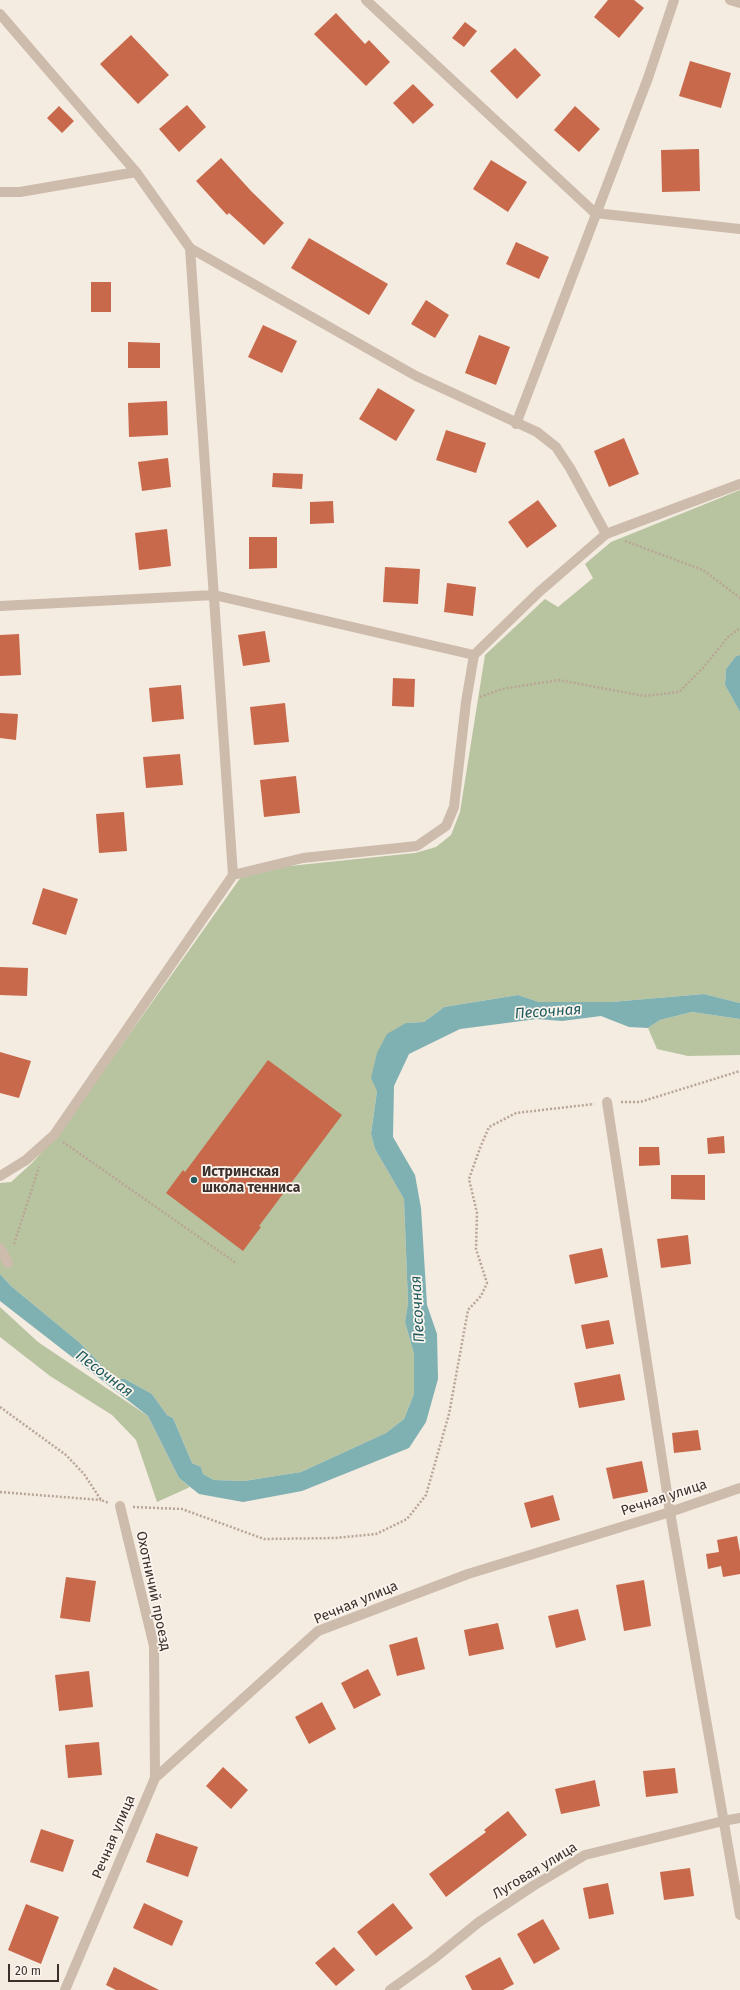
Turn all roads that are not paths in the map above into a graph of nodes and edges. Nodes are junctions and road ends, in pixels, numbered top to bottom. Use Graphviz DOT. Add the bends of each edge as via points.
graph roads {
  1 [pos="366,0"];
  2 [pos="674,0"];
  3 [pos="730,0"];
  4 [pos="740,3"];
  5 [pos="0,14"];
  6 [pos="136,172"];
  7 [pos="0,192"];
  8 [pos="595,214"];
  9 [pos="740,229"];
  10 [pos="190,248"];
  11 [pos="516,424"];
  12 [pos="740,484"];
  13 [pos="606,534"];
  14 [pos="214,595"];
  15 [pos="0,606"];
  16 [pos="474,655"];
  17 [pos="233,875"];
  18 [pos="607,1102"];
  19 [pos="0,1176"];
  20 [pos="0,1248"];
  21 [pos="8,1263"];
  22 [pos="740,1488"];
  23 [pos="120,1506"];
  24 [pos="670,1512"];
  25 [pos="155,1778"];
  26 [pos="740,1818"];
  27 [pos="723,1821"];
  28 [pos="740,1915"];
  29 [pos="65,1990"];
  30 [pos="390,1990"];
  1 -- 8 [label="street"];
  2 -- 8 [label="street" via="648,78"];
  3 -- 4 [label="street"];
  5 -- 6 [label="street"];
  6 -- 7 [label="street" via="20,192"];
  6 -- 10 [label="street"];
  8 -- 9 [label="street"];
  8 -- 11 [label="street"];
  10 -- 11 [label="street" via="416,376"];
  10 -- 14 [label="street"];
  11 -- 13 [label="street" via="536,432 556,447"];
  12 -- 13 [label="street"];
  13 -- 16 [label="street" via="539,592"];
  14 -- 15 [label="street"];
  14 -- 16 [label="street"];
  14 -- 17 [label="street"];
  16 -- 17 [label="street" via="454,807 446,826 417,846 303,858"];
  17 -- 19 [label="street" via="54,1135 26,1160"];
  18 -- 24 [label="street"];
  20 -- 21 [label="street"];
  22 -- 24 [label="street, Речная улица"];
  23 -- 25 [label="street, Охотничий проезд" via="154,1646"];
  24 -- 25 [label="street, Речная улица" via="468,1574 318,1631"];
  24 -- 27 [label="street"];
  25 -- 29 [label="street, Речная улица"];
  26 -- 27 [label="street, Луговая улица"];
  27 -- 28 [label="street"];
  27 -- 30 [label="street, Луговая улица" via="585,1855 479,1922"];
}
